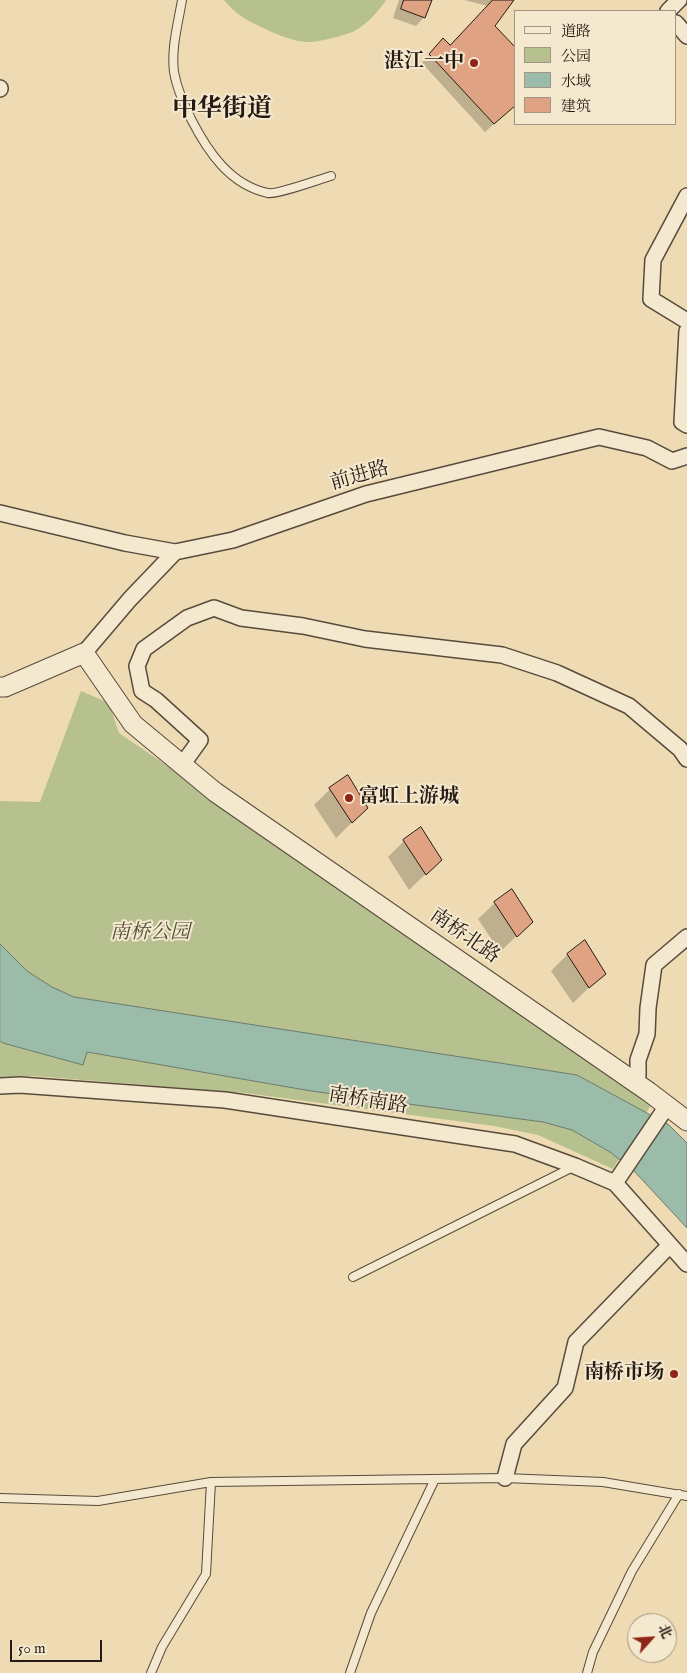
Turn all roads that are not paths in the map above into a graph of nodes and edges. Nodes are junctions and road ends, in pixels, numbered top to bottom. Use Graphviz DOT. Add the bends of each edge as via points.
graph roads {
  1 [pos="182,0"];
  2 [pos="679,0"];
  3 [pos="669,10"];
  4 [pos="677,24"];
  5 [pos="687,36"];
  6 [pos="331,176"];
  7 [pos="687,196"];
  8 [pos="687,321"];
  9 [pos="687,331"];
  10 [pos="687,425"];
  11 [pos="687,456"];
  12 [pos="0,513"];
  13 [pos="175,552"];
  14 [pos="84,653"];
  15 [pos="0,687"];
  16 [pos="687,759"];
  17 [pos="182,765"];
  18 [pos="687,937"];
  19 [pos="638,1076"];
  20 [pos="0,1086"];
  21 [pos="649,1092"];
  22 [pos="667,1106"];
  23 [pos="687,1121"];
  24 [pos="574,1166"];
  25 [pos="615,1183"];
  26 [pos="670,1245"];
  27 [pos="687,1264"];
  28 [pos="354,1277"];
  29 [pos="505,1478"];
  30 [pos="436,1479"];
  31 [pos="211,1482"];
  32 [pos="683,1495"];
  33 [pos="0,1498"];
  34 [pos="152,1673"];
  35 [pos="350,1673"];
  36 [pos="587,1673"];
  1 -- 6 [label="lane" via="174,45 174,72 180,96 216,161 241,183 270,194"];
  2 -- 3 [label="street"];
  4 -- 5 [label="street"];
  7 -- 8 [label="street" via="653,260 651,299"];
  9 -- 10 [label="street" via="682,422"];
  11 -- 13 [label="street, 前进路" via="672,461 647,448 598,436 366,494 233,540"];
  12 -- 13 [label="street"];
  13 -- 14 [label="street"];
  14 -- 15 [label="street"];
  14 -- 17 [label="street, 南桥北路" via="133,724"];
  16 -- 17 [label="street" via="680,749 629,706 558,673 502,655 365,639 241,618 214,608 187,618 144,649 137,666 142,691 200,740"];
  17 -- 21 [label="street, 南桥北路" via="215,792"];
  18 -- 19 [label="street" via="654,965 647,1034 638,1060"];
  19 -- 21 [label="lane"];
  20 -- 24 [label="street, 南桥南路" via="226,1100 515,1144"];
  21 -- 22 [label="street, 南桥北路"];
  22 -- 23 [label="street, 南桥北路"];
  22 -- 25 [label="street"];
  24 -- 25 [label="street, 南桥南路"];
  24 -- 28 [label="lane"];
  25 -- 26 [label="street, 南桥南路"];
  26 -- 27 [label="street, 南桥南路"];
  26 -- 29 [label="street" via="576,1342 565,1388 514,1444"];
  29 -- 30 [label="lane"];
  29 -- 32 [label="lane" via="603,1482"];
  30 -- 31 [label="lane"];
  30 -- 35 [label="lane" via="372,1613"];
  31 -- 33 [label="lane" via="98,1501"];
  31 -- 34 [label="lane" via="206,1574 162,1647"];
  32 -- 36 [label="lane" via="632,1571 593,1652"];
}
